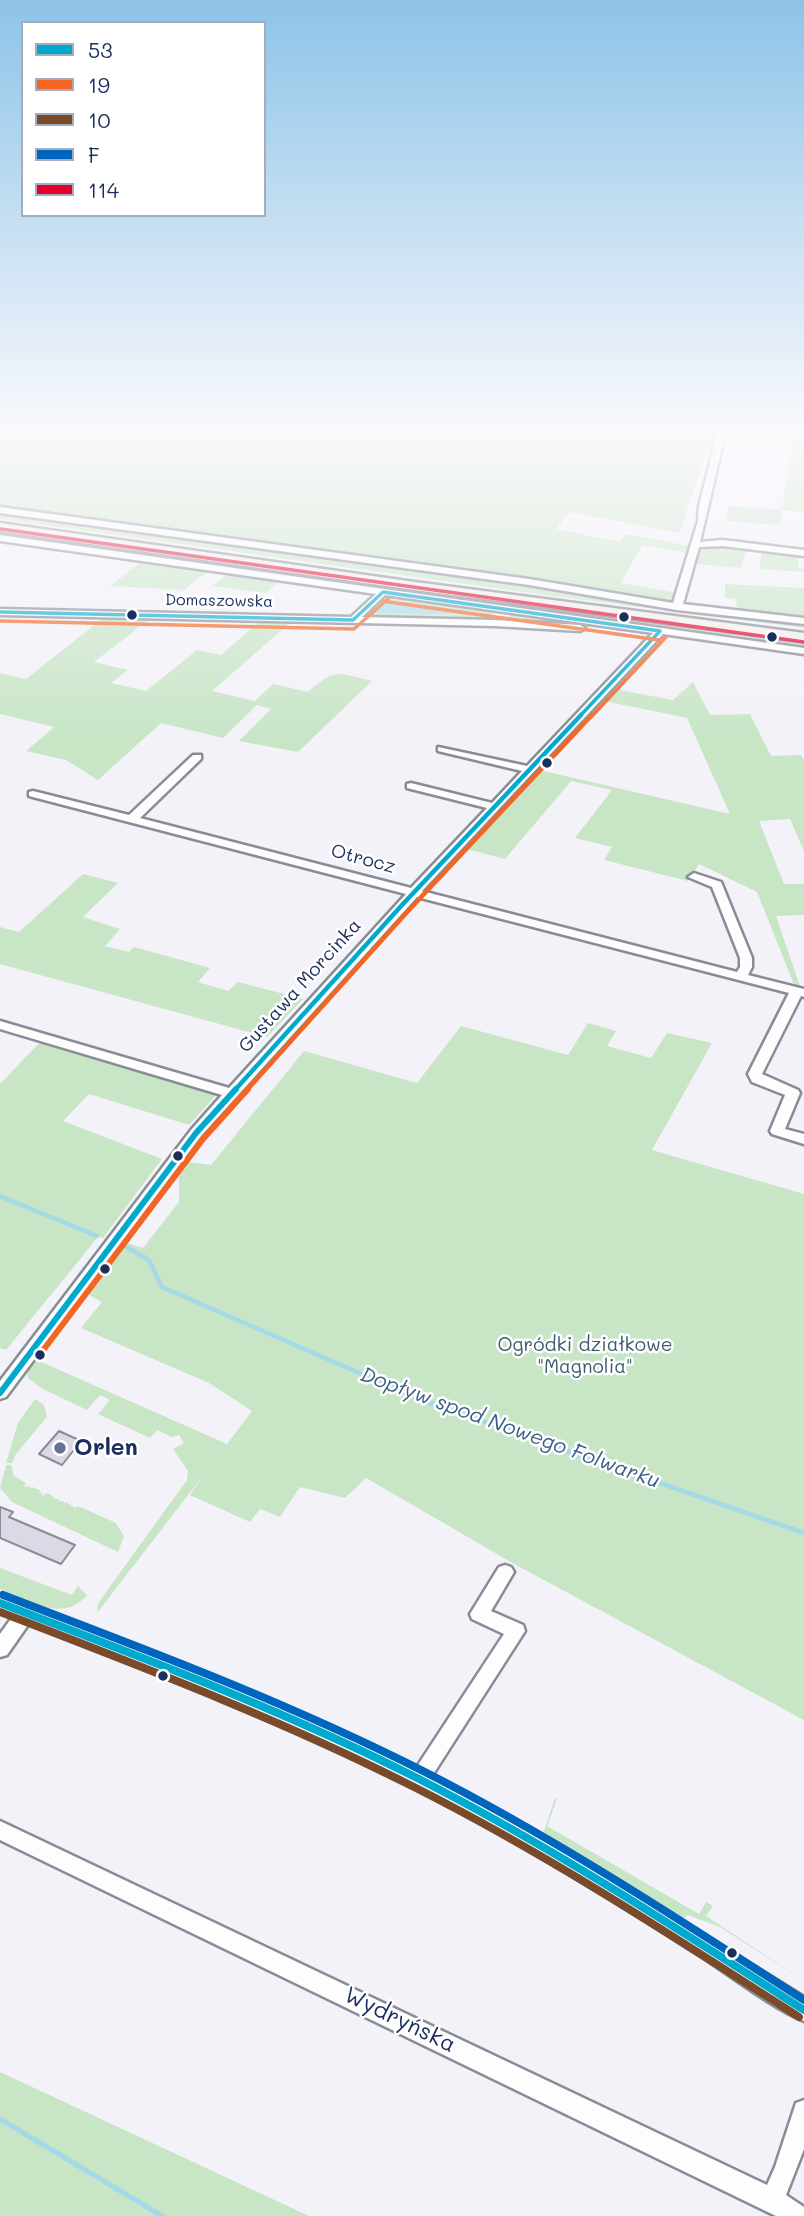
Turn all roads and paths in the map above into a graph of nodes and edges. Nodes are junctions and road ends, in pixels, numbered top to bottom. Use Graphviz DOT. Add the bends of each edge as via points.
graph roads {
  1 [pos="45,533"];
  2 [pos="86,533"];
  3 [pos="172,533"];
  4 [pos="698,533"];
  5 [pos="0,538"];
  6 [pos="695,545"];
  7 [pos="804,553"];
  8 [pos="383,592"];
  9 [pos="0,612"];
  10 [pos="679,619"];
  11 [pos="353,620"];
  12 [pos="804,621"];
  13 [pos="660,631"];
  14 [pos="804,631"];
  15 [pos="641,633"];
  16 [pos="804,637"];
  17 [pos="804,651"];
  18 [pos="442,749"];
  19 [pos="197,757"];
  20 [pos="531,770"];
  21 [pos="411,786"];
  22 [pos="33,794"];
  23 [pos="496,807"];
  24 [pos="132,819"];
  25 [pos="694,877"];
  26 [pos="415,893"];
  27 [pos="740,977"];
  28 [pos="800,992"];
  29 [pos="0,1025"];
  30 [pos="231,1093"];
  31 [pos="804,1139"];
  32 [pos="0,1393"];
  33 [pos="505,1572"];
  34 [pos="0,1603"];
  35 [pos="26,1613"];
  36 [pos="0,1649"];
  37 [pos="419,1780"];
  38 [pos="0,1830"];
  39 [pos="804,2010"];
  40 [pos="804,2111"];
  41 [pos="772,2200"];
  42 [pos="797,2216"];
  1 -- 10 [label="highway"];
  2 -- 10 [label="highway"];
  3 -- 10 [label="street" via="528,582"];
  4 -- 6 [label="street"];
  5 -- 8 [label="street"];
  6 -- 7 [label="street" via="723,543"];
  6 -- 10 [label="street"];
  8 -- 11 [label="street"];
  8 -- 13 [label="street"];
  9 -- 11 [label="street, Domaszowska"];
  10 -- 12 [label="street"];
  10 -- 13 [label="street"];
  10 -- 14 [label="highway"];
  10 -- 16 [label="highway"];
  10 -- 17 [label="street"];
  11 -- 15 [label="street, Domaszowska" via="528,624"];
  13 -- 20 [label="street, Gustawa Morcinka"];
  18 -- 20 [label="street"];
  19 -- 24 [label="street"];
  20 -- 23 [label="street, Gustawa Morcinka"];
  21 -- 23 [label="street"];
  22 -- 24 [label="street, Otrocz"];
  23 -- 26 [label="street, Gustawa Morcinka"];
  24 -- 26 [label="street, Otrocz"];
  25 -- 27 [label="street" via="717,885 747,958"];
  26 -- 27 [label="street, Otrocz"];
  26 -- 30 [label="street, Gustawa Morcinka"];
  27 -- 28 [label="street, Otrocz"];
  28 -- 31 [label="street" via="755,1073 757,1079 793,1093 778,1131"];
  29 -- 30 [label="street"];
  30 -- 32 [label="street, Gustawa Morcinka"];
  33 -- 37 [label="street" via="479,1614 516,1631"];
  34 -- 35 [label="street"];
  35 -- 36 [label="street"];
  35 -- 37 [label="street" via="220,1688"];
  37 -- 39 [label="street" via="578,1868"];
  38 -- 41 [label="street, Wydryńska"];
  40 -- 41 [label="street"];
  41 -- 42 [label="street, Wydryńska"];
}
